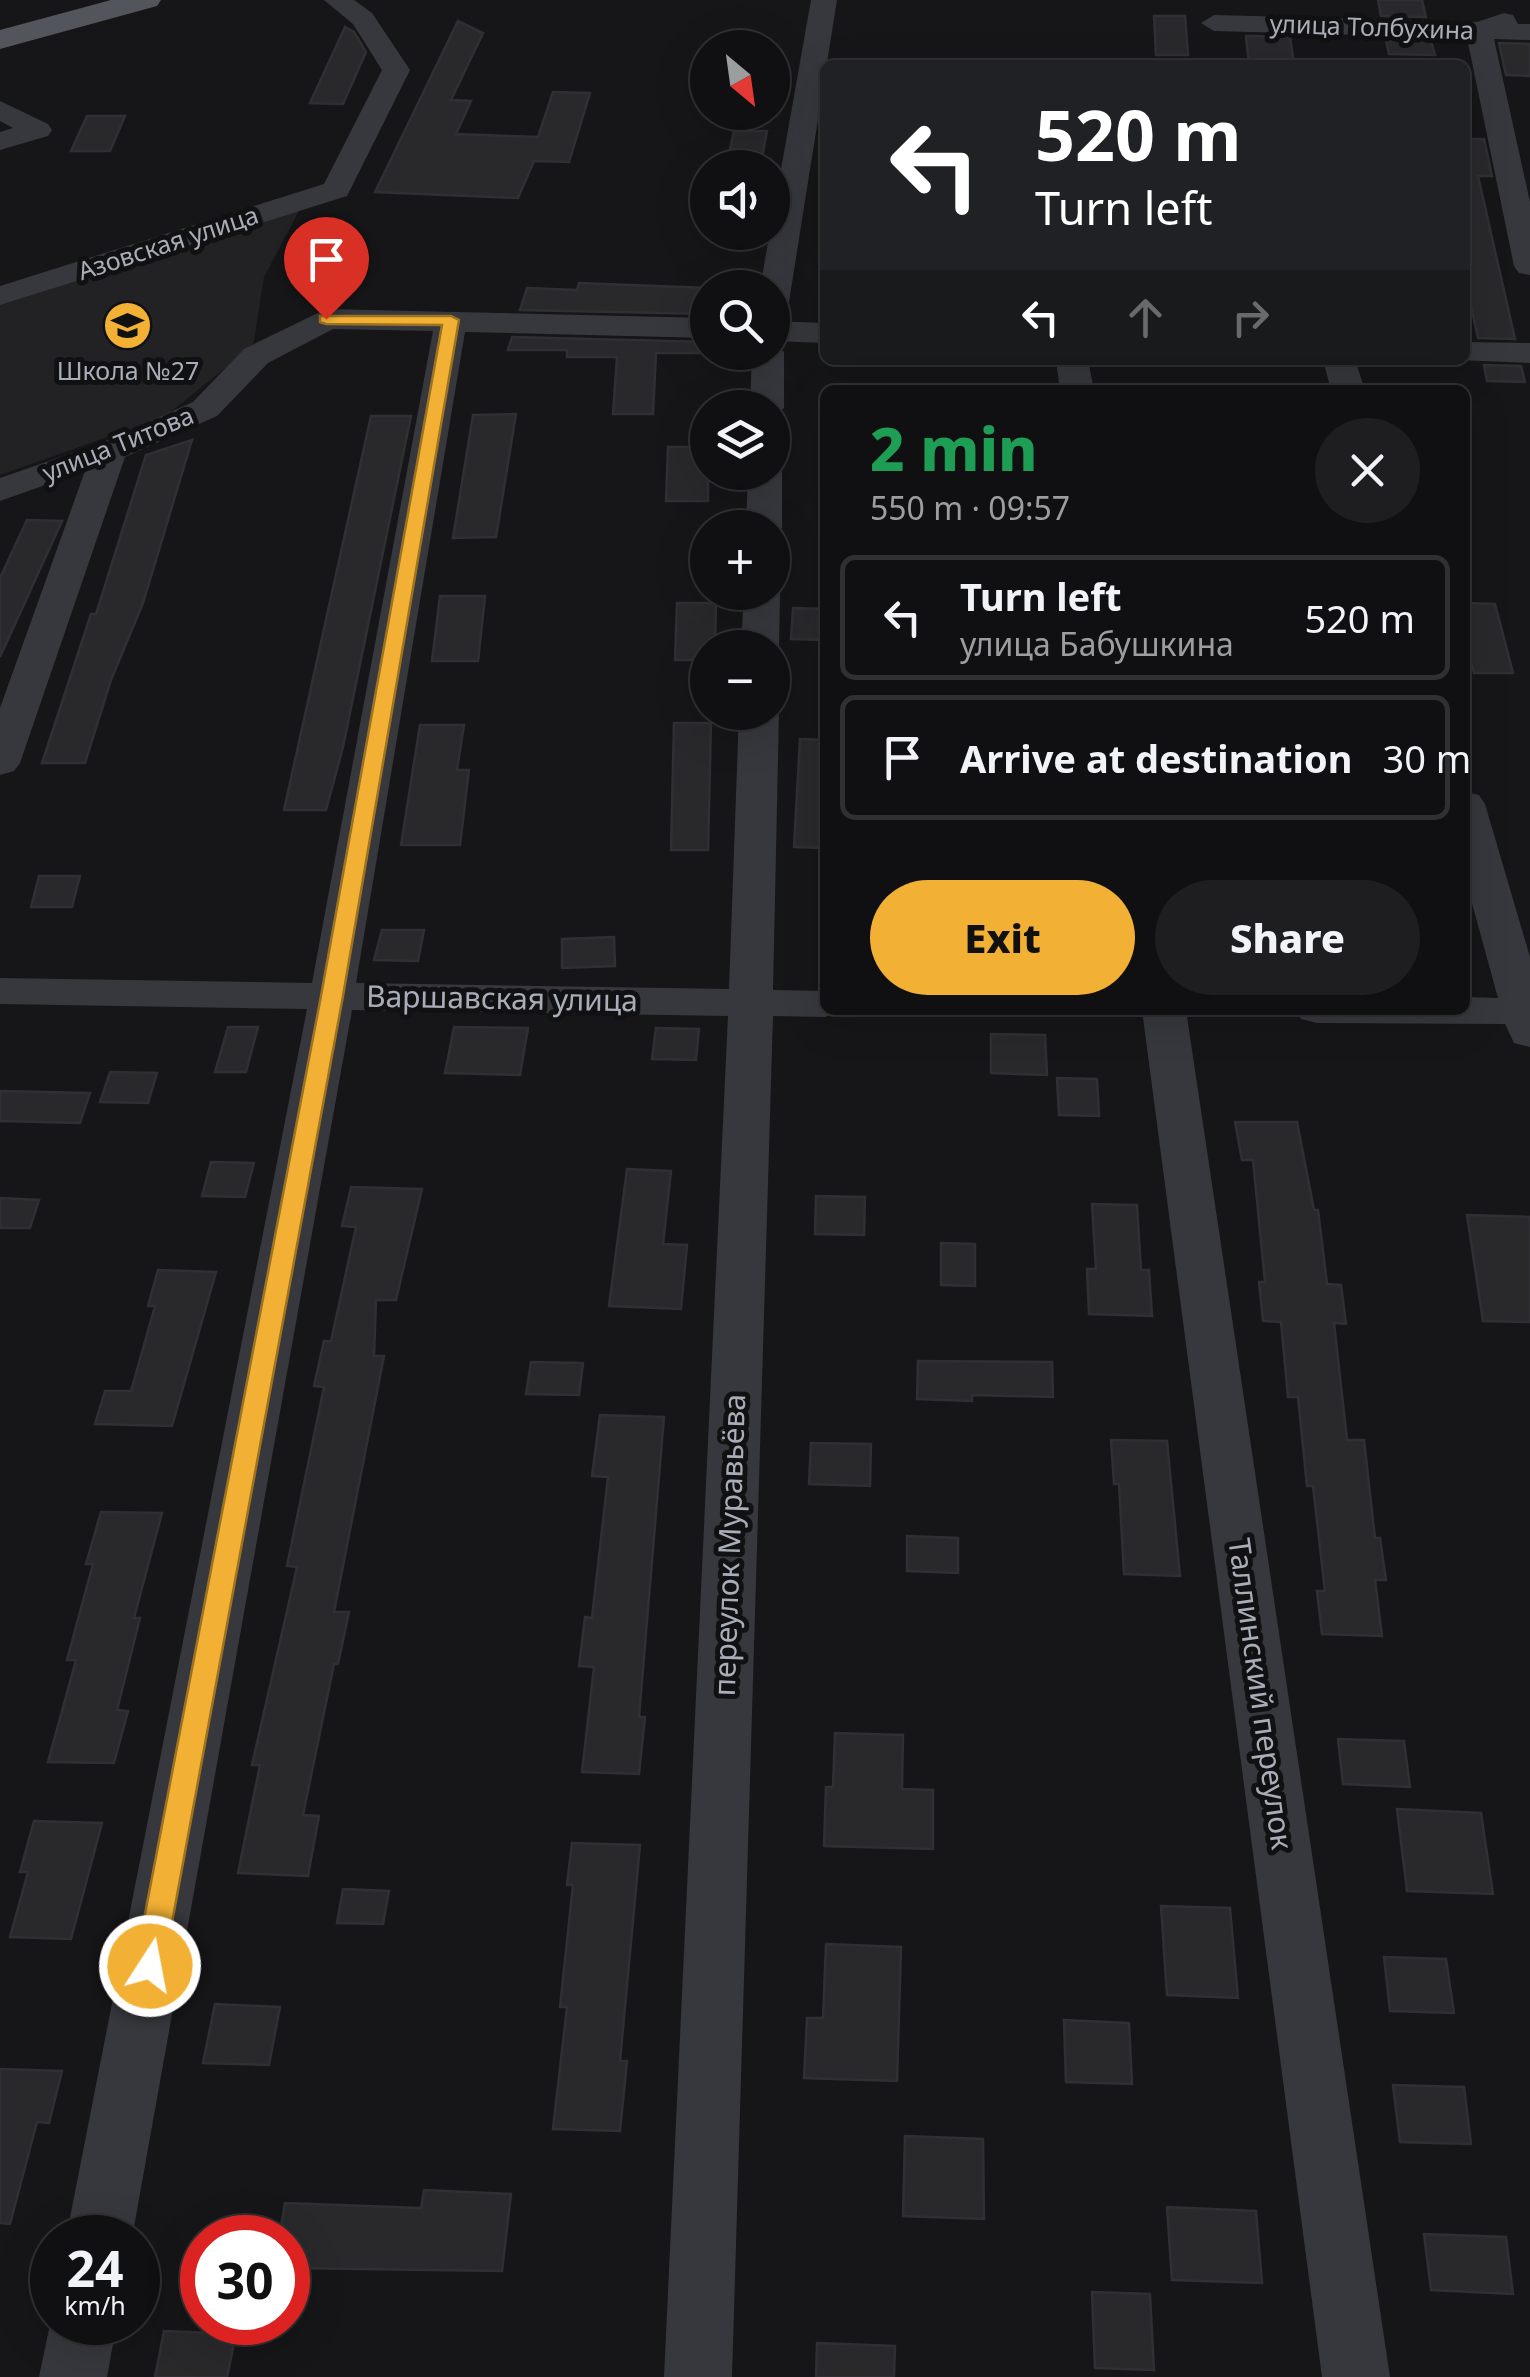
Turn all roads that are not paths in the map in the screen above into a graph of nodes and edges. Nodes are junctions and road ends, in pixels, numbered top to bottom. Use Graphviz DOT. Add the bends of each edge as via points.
graph roads {
  1 [pos="146,0"];
  2 [pos="337,0"];
  3 [pos="824,0"];
  4 [pos="1500,4"];
  5 [pos="1212,11"];
  6 [pos="1468,30"];
  7 [pos="1530,32"];
  8 [pos="0,40"];
  9 [pos="1216,51"];
  10 [pos="1477,91"];
  11 [pos="0,110"];
  12 [pos="0,141"];
  13 [pos="1530,266"];
  14 [pos="778,270"];
  15 [pos="0,296"];
  16 [pos="451,320"];
  17 [pos="690,327"];
  18 [pos="790,331"];
  19 [pos="820,332"];
  20 [pos="1470,352"];
  21 [pos="1530,354"];
  22 [pos="110,451"];
  23 [pos="0,490"];
  24 [pos="759,730"];
  25 [pos="2,752"];
  26 [pos="1470,821"];
  27 [pos="0,991"];
  28 [pos="332,996"];
  29 [pos="751,1002"];
  30 [pos="820,1004"];
  31 [pos="1165,1015"];
  32 [pos="1434,1015"];
  33 [pos="1528,1019"];
  34 [pos="103,2215"];
  35 [pos="78,2345"];
  36 [pos="72,2377"];
  37 [pos="698,2377"];
  38 [pos="1356,2377"];
  1 -- 8 [label="main road"];
  2 -- 15 [label="street, Азовская улица" via="363,19 396,70 336,190"];
  3 -- 14 [label="street"];
  4 -- 6 [label="street" via="1506,25"];
  5 -- 6 [label="street, улица Толбухина" via="1370,34"];
  5 -- 9 [label="street"];
  6 -- 7 [label="street, улица Толбухина"];
  6 -- 10 [label="street"];
  10 -- 13 [label="street"];
  11 -- 12 [label="street" via="38,130"];
  16 -- 17 [label="street"];
  16 -- 22 [label="street, улица Титова" via="326,319 256,356 204,409"];
  16 -- 28 [label="street"];
  18 -- 19 [label="street"];
  20 -- 21 [label="street"];
  22 -- 23 [label="street, улица Титова"];
  22 -- 25 [label="street"];
  24 -- 29 [label="street, переулок Муравьёва"];
  26 -- 33 [label="street"];
  27 -- 28 [label="street, Варшавская улица"];
  28 -- 29 [label="street, Варшавская улица"];
  28 -- 34 [label="street"];
  29 -- 30 [label="street, Варшавская улица"];
  29 -- 37 [label="street, переулок Муравьёва"];
  31 -- 38 [label="street, Таллинский переулок"];
  32 -- 33 [label="street"];
  35 -- 36 [label="street"];
}
